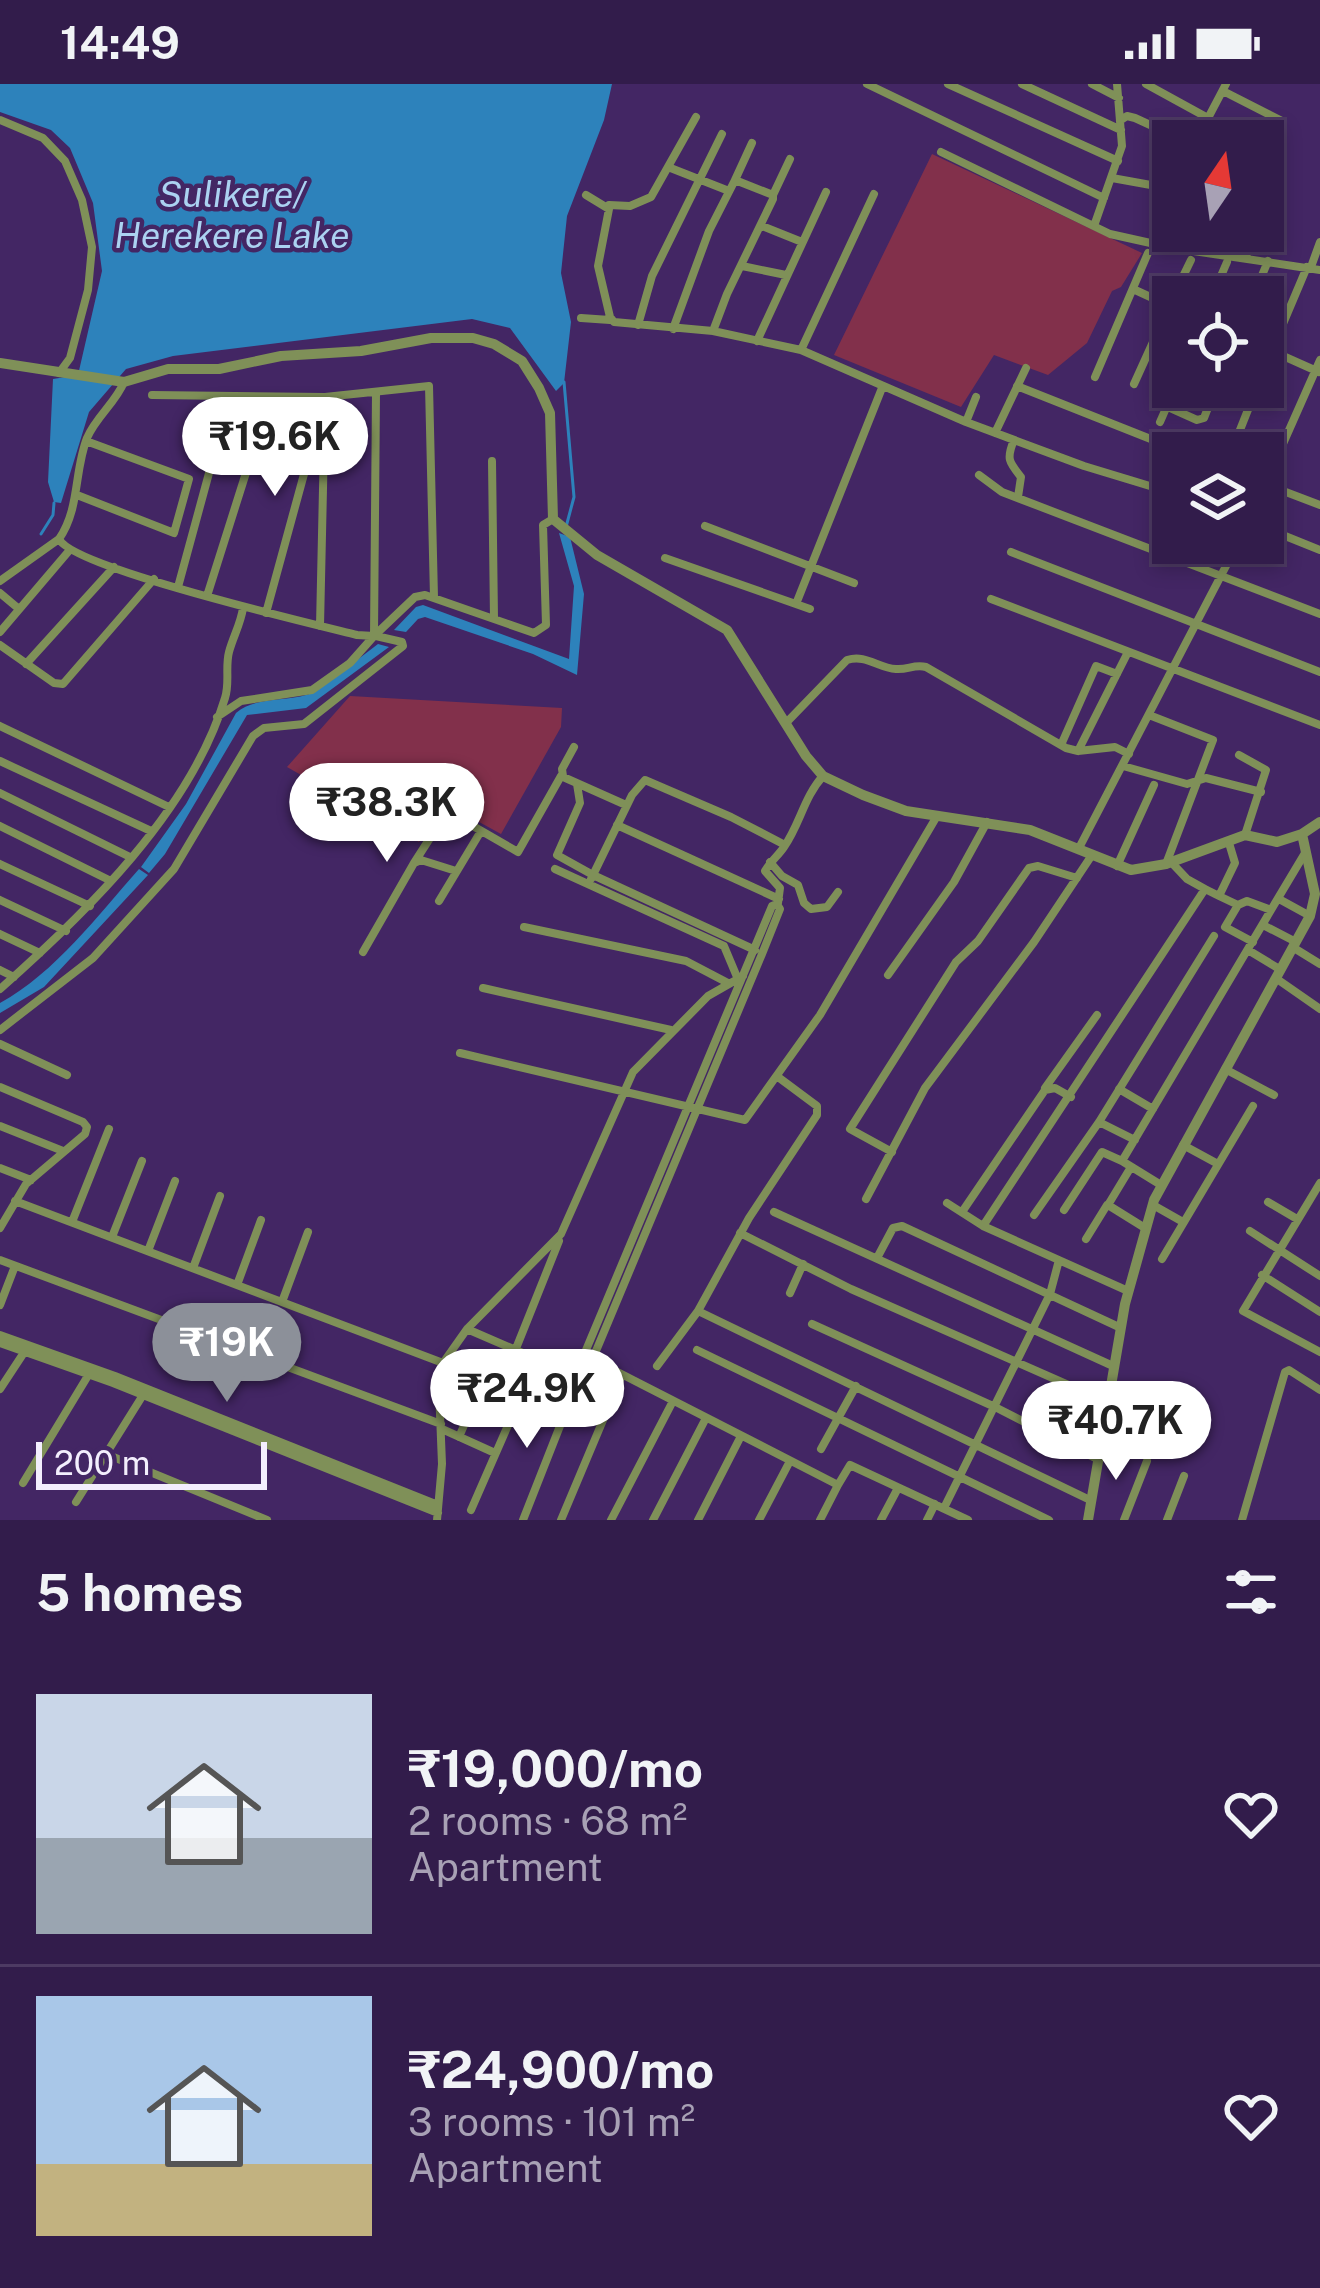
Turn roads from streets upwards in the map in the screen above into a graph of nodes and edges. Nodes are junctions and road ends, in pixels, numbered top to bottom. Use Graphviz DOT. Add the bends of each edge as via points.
graph roads {
  1 [pos="867,84"];
  2 [pos="948,84"];
  3 [pos="1022,84"];
  4 [pos="1092,84"];
  5 [pos="1117,84"];
  6 [pos="1146,84"];
  7 [pos="1225,87"];
  8 [pos="1119,98"];
  9 [pos="696,117"];
  10 [pos="1208,118"];
  11 [pos="0,120"];
  12 [pos="1280,120"];
  13 [pos="1120,126"];
  14 [pos="1152,126"];
  15 [pos="722,134"];
  16 [pos="752,143"];
  17 [pos="941,152"];
  18 [pos="790,159"];
  19 [pos="1118,161"];
  20 [pos="668,167"];
  21 [pos="1112,178"];
  22 [pos="698,179"];
  23 [pos="735,180"];
  24 [pos="1152,185"];
  25 [pos="729,191"];
  26 [pos="826,192"];
  27 [pos="874,194"];
  28 [pos="586,195"];
  29 [pos="773,195"];
  30 [pos="1104,198"];
  31 [pos="608,205"];
  32 [pos="762,226"];
  33 [pos="1094,226"];
  34 [pos="802,242"];
  35 [pos="1320,242"];
  36 [pos="1152,243"];
  37 [pos="1183,252"];
  38 [pos="1192,252"];
  39 [pos="1247,252"];
  40 [pos="1148,254"];
  41 [pos="1191,255"];
  42 [pos="1246,258"];
  43 [pos="1268,261"];
  44 [pos="1227,262"];
  45 [pos="742,266"];
  46 [pos="1313,268"];
  47 [pos="786,275"];
  48 [pos="1183,276"];
  49 [pos="1221,276"];
  50 [pos="1262,276"];
  51 [pos="1133,289"];
  52 [pos="1152,295"];
  53 [pos="581,318"];
  54 [pos="1284,319"];
  55 [pos="612,320"];
  56 [pos="638,325"];
  57 [pos="673,329"];
  58 [pos="713,332"];
  59 [pos="757,341"];
  60 [pos="1152,345"];
  61 [pos="801,350"];
  62 [pos="1284,356"];
  63 [pos="1320,360"];
  64 [pos="0,363"];
  65 [pos="1025,368"];
  66 [pos="1318,371"];
  67 [pos="60,374"];
  68 [pos="1095,376"];
  69 [pos="122,381"];
  70 [pos="1134,384"];
  71 [pos="1017,386"];
  72 [pos="882,388"];
  73 [pos="376,392"];
  74 [pos="152,395"];
  75 [pos="230,396"];
  76 [pos="270,397"];
  77 [pos="325,398"];
  78 [pos="976,398"];
  79 [pos="1165,408"];
  80 [pos="1169,408"];
  81 [pos="1206,408"];
  82 [pos="966,422"];
  83 [pos="1160,422"];
  84 [pos="995,433"];
  85 [pos="1014,440"];
  86 [pos="1152,440"];
  87 [pos="86,441"];
  88 [pos="1284,443"];
  89 [pos="492,460"];
  90 [pos="979,475"];
  91 [pos="1152,486"];
  92 [pos="1284,492"];
  93 [pos="77,495"];
  94 [pos="1018,498"];
  95 [pos="1320,505"];
  96 [pos="557,522"];
  97 [pos="704,526"];
  98 [pos="1284,535"];
  99 [pos="58,539"];
  100 [pos="1320,550"];
  101 [pos="68,552"];
  102 [pos="1011,552"];
  103 [pos="665,558"];
  104 [pos="1227,564"];
  105 [pos="811,566"];
  106 [pos="114,567"];
  107 [pos="1221,576"];
  108 [pos="154,579"];
  109 [pos="0,581"];
  110 [pos="854,583"];
  111 [pos="178,587"];
  112 [pos="0,593"];
  113 [pos="207,596"];
  114 [pos="434,597"];
  115 [pos="992,599"];
  116 [pos="796,604"];
  117 [pos="244,608"];
  118 [pos="810,608"];
  119 [pos="19,609"];
  120 [pos="266,613"];
  121 [pos="1320,614"];
  122 [pos="494,618"];
  123 [pos="1197,622"];
  124 [pos="320,626"];
  125 [pos="0,632"];
  126 [pos="374,636"];
  127 [pos="0,645"];
  128 [pos="1128,652"];
  129 [pos="26,664"];
  130 [pos="1172,670"];
  131 [pos="1320,672"];
  132 [pos="1117,674"];
  133 [pos="1149,716"];
  134 [pos="216,718"];
  135 [pos="785,723"];
  136 [pos="1320,725"];
  137 [pos="0,726"];
  138 [pos="1061,745"];
  139 [pos="574,747"];
  140 [pos="1078,751"];
  141 [pos="1129,754"];
  142 [pos="1239,754"];
  143 [pos="0,761"];
  144 [pos="1123,766"];
  145 [pos="563,776"];
  146 [pos="824,776"];
  147 [pos="1199,778"];
  148 [pos="577,782"];
  149 [pos="1154,785"];
  150 [pos="0,793"];
  151 [pos="1261,793"];
  152 [pos="626,805"];
  153 [pos="169,807"];
  154 [pos="937,816"];
  155 [pos="988,821"];
  156 [pos="1320,822"];
  157 [pos="617,825"];
  158 [pos="0,826"];
  159 [pos="151,831"];
  160 [pos="482,831"];
  161 [pos="1302,834"];
  162 [pos="1245,835"];
  163 [pos="1229,844"];
  164 [pos="785,845"];
  165 [pos="1079,848"];
  166 [pos="1307,849"];
  167 [pos="1092,854"];
  168 [pos="130,857"];
  169 [pos="770,862"];
  170 [pos="414,863"];
  171 [pos="1169,863"];
  172 [pos="0,864"];
  173 [pos="1316,865"];
  174 [pos="1117,866"];
  175 [pos="555,869"];
  176 [pos="456,871"];
  177 [pos="1076,878"];
  178 [pos="111,880"];
  179 [pos="590,880"];
  180 [pos="1205,889"];
  181 [pos="838,892"];
  182 [pos="1219,896"];
  183 [pos="1279,899"];
  184 [pos="0,900"];
  185 [pos="439,902"];
  186 [pos="778,902"];
  187 [pos="1238,905"];
  188 [pos="90,906"];
  189 [pos="1271,910"];
  190 [pos="1310,916"];
  191 [pos="1263,925"];
  192 [pos="524,926"];
  193 [pos="66,931"];
  194 [pos="0,934"];
  195 [pos="1214,936"];
  196 [pos="1296,945"];
  197 [pos="1250,946"];
  198 [pos="755,950"];
  199 [pos="363,952"];
  200 [pos="40,953"];
  201 [pos="1320,964"];
  202 [pos="0,970"];
  203 [pos="888,975"];
  204 [pos="1280,975"];
  205 [pos="14,976"];
  206 [pos="736,979"];
  207 [pos="484,988"];
  208 [pos="0,989"];
  209 [pos="1320,1009"];
  210 [pos="1096,1015"];
  211 [pos="0,1030"];
  212 [pos="672,1031"];
  213 [pos="0,1044"];
  214 [pos="460,1053"];
  215 [pos="1225,1069"];
  216 [pos="67,1076"];
  217 [pos="778,1077"];
  218 [pos="0,1087"];
  219 [pos="623,1089"];
  220 [pos="1119,1089"];
  221 [pos="1045,1090"];
  222 [pos="1274,1095"];
  223 [pos="1071,1097"];
  224 [pos="1252,1106"];
  225 [pos="693,1107"];
  226 [pos="1153,1109"];
  227 [pos="1099,1122"];
  228 [pos="0,1126"];
  229 [pos="109,1129"];
  230 [pos="1135,1140"];
  231 [pos="1183,1145"];
  232 [pos="64,1152"];
  233 [pos="892,1153"];
  234 [pos="142,1160"];
  235 [pos="1127,1164"];
  236 [pos="1218,1164"];
  237 [pos="0,1168"];
  238 [pos="31,1180"];
  239 [pos="175,1180"];
  240 [pos="1320,1183"];
  241 [pos="1161,1185"];
  242 [pos="220,1196"];
  243 [pos="866,1199"];
  244 [pos="15,1201"];
  245 [pos="1268,1202"];
  246 [pos="947,1203"];
  247 [pos="1108,1203"];
  248 [pos="1153,1204"];
  249 [pos="1064,1210"];
  250 [pos="775,1212"];
  251 [pos="962,1212"];
  252 [pos="3,1214"];
  253 [pos="1034,1215"];
  254 [pos="1297,1219"];
  255 [pos="261,1220"];
  256 [pos="72,1222"];
  257 [pos="1183,1222"];
  258 [pos="983,1226"];
  259 [pos="0,1228"];
  260 [pos="1145,1228"];
  261 [pos="1250,1231"];
  262 [pos="308,1232"];
  263 [pos="740,1233"];
  264 [pos="561,1234"];
  265 [pos="112,1237"];
  266 [pos="1087,1239"];
  267 [pos="1279,1249"];
  268 [pos="148,1251"];
  269 [pos="877,1258"];
  270 [pos="1162,1259"];
  271 [pos="0,1260"];
  272 [pos="1059,1260"];
  273 [pos="803,1264"];
  274 [pos="15,1266"];
  275 [pos="194,1268"];
  276 [pos="1262,1275"];
  277 [pos="1320,1276"];
  278 [pos="237,1285"];
  279 [pos="1129,1291"];
  280 [pos="790,1293"];
  281 [pos="1050,1294"];
  282 [pos="282,1302"];
  283 [pos="0,1306"];
  284 [pos="698,1311"];
  285 [pos="1320,1312"];
  286 [pos="812,1324"];
  287 [pos="1032,1328"];
  288 [pos="1121,1328"];
  289 [pos="467,1329"];
  290 [pos="0,1339"];
  291 [pos="697,1350"];
  292 [pos="25,1351"];
  293 [pos="514,1352"];
  294 [pos="1320,1352"];
  295 [pos="587,1360"];
  296 [pos="1016,1361"];
  297 [pos="443,1363"];
  298 [pos="0,1365"];
  299 [pos="657,1366"];
  300 [pos="1113,1366"];
  301 [pos="15,1367"];
  302 [pos="488,1370"];
  303 [pos="89,1374"];
  304 [pos="622,1375"];
  305 [pos="856,1386"];
  306 [pos="0,1389"];
  307 [pos="1320,1390"];
  308 [pos="523,1391"];
  309 [pos="143,1395"];
  310 [pos="674,1401"];
  311 [pos="1107,1402"];
  312 [pos="995,1407"];
  313 [pos="706,1418"];
  314 [pos="837,1420"];
  315 [pos="441,1427"];
  316 [pos="742,1436"];
  317 [pos="459,1437"];
  318 [pos="979,1444"];
  319 [pos="821,1449"];
  320 [pos="495,1453"];
  321 [pos="106,1454"];
  322 [pos="1097,1459"];
  323 [pos="790,1460"];
  324 [pos="1147,1461"];
  325 [pos="1184,1476"];
  326 [pos="962,1478"];
  327 [pos="23,1483"];
  328 [pos="838,1485"];
  329 [pos="898,1488"];
  330 [pos="1090,1500"];
  331 [pos="76,1502"];
  332 [pos="939,1506"];
  333 [pos="471,1510"];
  334 [pos="438,1513"];
  335 [pos="268,1520"];
  336 [pos="523,1520"];
  337 [pos="561,1520"];
  338 [pos="611,1520"];
  339 [pos="653,1520"];
  340 [pos="698,1520"];
  341 [pos="759,1520"];
  342 [pos="820,1520"];
  343 [pos="881,1520"];
  344 [pos="927,1520"];
  345 [pos="968,1520"];
  346 [pos="1048,1520"];
  347 [pos="1088,1520"];
  348 [pos="1124,1520"];
  349 [pos="1167,1520"];
  350 [pos="1243,1520"];
  1 -- 30 [label="street"];
  2 -- 19 [label="street"];
  3 -- 13 [label="street"];
  4 -- 8 [label="street"];
  5 -- 8 [label="street"];
  6 -- 10 [label="street"];
  7 -- 10 [label="street"];
  7 -- 12 [label="street"];
  8 -- 13 [label="street"];
  9 -- 20 [label="street"];
  11 -- 67 [label="street" via="43,138 65,160 82,200 92,248 88,290"];
  13 -- 14 [label="street" via="1127,116"];
  13 -- 19 [label="street"];
  15 -- 22 [label="street"];
  16 -- 23 [label="street"];
  17 -- 33 [label="street"];
  18 -- 29 [label="street"];
  19 -- 21 [label="street"];
  20 -- 22 [label="street"];
  20 -- 31 [label="street" via="647,201"];
  21 -- 24 [label="street"];
  21 -- 30 [label="street"];
  22 -- 25 [label="street"];
  22 -- 56 [label="street"];
  23 -- 25 [label="street"];
  23 -- 29 [label="street"];
  25 -- 57 [label="street"];
  26 -- 34 [label="street"];
  27 -- 61 [label="street"];
  28 -- 31 [label="street"];
  29 -- 32 [label="street"];
  30 -- 33 [label="street"];
  31 -- 55 [label="street" via="598,266"];
  32 -- 34 [label="street"];
  32 -- 45 [label="street"];
  33 -- 36 [label="street"];
  34 -- 47 [label="street"];
  35 -- 46 [label="street"];
  37 -- 41 [label="street"];
  38 -- 41 [label="street"];
  39 -- 42 [label="street"];
  40 -- 51 [label="street"];
  41 -- 42 [label="street"];
  41 -- 48 [label="street"];
  42 -- 43 [label="street"];
  43 -- 46 [label="street"];
  43 -- 50 [label="street"];
  44 -- 49 [label="street"];
  45 -- 47 [label="street"];
  45 -- 58 [label="street"];
  46 -- 54 [label="street"];
  47 -- 59 [label="street"];
  51 -- 52 [label="street"];
  51 -- 68 [label="street"];
  53 -- 55 [label="street"];
  55 -- 56 [label="street"];
  56 -- 57 [label="street"];
  57 -- 58 [label="street"];
  58 -- 59 [label="street"];
  59 -- 61 [label="street"];
  60 -- 70 [label="street"];
  61 -- 72 [label="street"];
  62 -- 66 [label="street"];
  63 -- 66 [label="street"];
  64 -- 67 [label="street"];
  65 -- 71 [label="street"];
  66 -- 88 [label="street"];
  67 -- 69 [label="street"];
  69 -- 87 [label="street"];
  69 -- 96 [label="street" via="430,338 494,344 531,373 550,413"];
  71 -- 84 [label="street"];
  71 -- 86 [label="street"];
  72 -- 82 [label="street"];
  72 -- 105 [label="street"];
  73 -- 77 [label="street"];
  73 -- 114 [label="street" via="429,386"];
  73 -- 126 [label="street"];
  74 -- 75 [label="street"];
  75 -- 76 [label="street"];
  75 -- 111 [label="street"];
  76 -- 77 [label="street"];
  76 -- 113 [label="street"];
  77 -- 120 [label="street"];
  77 -- 124 [label="street"];
  78 -- 82 [label="street"];
  79 -- 83 [label="street"];
  80 -- 81 [label="street" via="1201,419"];
  82 -- 84 [label="street"];
  84 -- 85 [label="street"];
  85 -- 91 [label="street"];
  85 -- 94 [label="street" via="1008,457 1022,477"];
  87 -- 93 [label="street"];
  87 -- 93 [label="street" via="189,479 174,533"];
  89 -- 122 [label="street"];
  90 -- 94 [label="street"];
  92 -- 95 [label="street"];
  93 -- 99 [label="street"];
  94 -- 107 [label="street"];
  96 -- 122 [label="street" via="543,525 545,628 534,633"];
  96 -- 135 [label="street" via="597,555 727,630"];
  97 -- 105 [label="street"];
  98 -- 100 [label="street"];
  99 -- 101 [label="street"];
  99 -- 109 [label="street"];
  101 -- 106 [label="street"];
  101 -- 119 [label="street"];
  102 -- 123 [label="street"];
  103 -- 116 [label="street"];
  104 -- 107 [label="street"];
  105 -- 110 [label="street"];
  105 -- 116 [label="street"];
  106 -- 108 [label="street"];
  106 -- 129 [label="street"];
  107 -- 121 [label="street"];
  107 -- 123 [label="street"];
  108 -- 111 [label="street"];
  108 -- 129 [label="street" via="63,684"];
  111 -- 113 [label="street"];
  112 -- 119 [label="street"];
  113 -- 117 [label="street"];
  114 -- 122 [label="street"];
  114 -- 126 [label="street" via="415,597"];
  115 -- 128 [label="street"];
  116 -- 118 [label="street"];
  117 -- 120 [label="street"];
  117 -- 134 [label="street"];
  119 -- 125 [label="street"];
  120 -- 124 [label="street"];
  123 -- 130 [label="street"];
  123 -- 131 [label="street"];
  124 -- 126 [label="street"];
  126 -- 134 [label="street" via="312,690 241,701"];
  126 -- 211 [label="street" via="403,646 304,724 254,736 155,891 68,981"];
  127 -- 129 [label="street"];
  128 -- 130 [label="street"];
  128 -- 132 [label="street"];
  130 -- 133 [label="street"];
  130 -- 136 [label="street"];
  132 -- 138 [label="street" via="1096,666"];
  132 -- 140 [label="street"];
  133 -- 141 [label="street"];
  133 -- 147 [label="street" via="1212,738"];
  134 -- 153 [label="street"];
  135 -- 138 [label="street" via="856,656 896,669 922,665"];
  135 -- 146 [label="street"];
  137 -- 153 [label="street"];
  138 -- 140 [label="street"];
  139 -- 145 [label="street"];
  140 -- 141 [label="street" via="1115,747"];
  141 -- 144 [label="street"];
  142 -- 151 [label="street" via="1266,770"];
  143 -- 159 [label="street"];
  144 -- 147 [label="street" via="1187,784"];
  144 -- 165 [label="street"];
  145 -- 148 [label="street"];
  145 -- 160 [label="street" via="518,852"];
  146 -- 154 [label="street"];
  146 -- 164 [label="street"];
  147 -- 151 [label="street"];
  147 -- 171 [label="street"];
  148 -- 152 [label="street"];
  148 -- 179 [label="street" via="580,803 557,855"];
  149 -- 174 [label="street"];
  150 -- 168 [label="street"];
  151 -- 162 [label="street"];
  152 -- 157 [label="street"];
  152 -- 164 [label="street" via="649,781"];
  153 -- 159 [label="street"];
  154 -- 155 [label="street"];
  154 -- 217 [label="street"];
  155 -- 165 [label="street"];
  155 -- 203 [label="street"];
  156 -- 161 [label="street"];
  157 -- 179 [label="street"];
  157 -- 186 [label="street"];
  158 -- 178 [label="street"];
  159 -- 168 [label="street"];
  160 -- 170 [label="street" via="446,816"];
  160 -- 176 [label="street"];
  161 -- 162 [label="street" via="1274,842"];
  161 -- 166 [label="street"];
  162 -- 163 [label="street"];
  163 -- 171 [label="street"];
  163 -- 182 [label="street" via="1235,863"];
  164 -- 169 [label="street"];
  165 -- 167 [label="street"];
  166 -- 173 [label="street"];
  166 -- 183 [label="street"];
  167 -- 174 [label="street"];
  167 -- 177 [label="street"];
  168 -- 178 [label="street"];
  169 -- 181 [label="street" via="811,910 827,907"];
  169 -- 186 [label="street" via="765,871 780,888"];
  170 -- 176 [label="street"];
  170 -- 199 [label="street"];
  171 -- 174 [label="street"];
  171 -- 180 [label="street"];
  172 -- 188 [label="street"];
  173 -- 190 [label="street"];
  175 -- 179 [label="street"];
  176 -- 185 [label="street"];
  177 -- 233 [label="street" via="925,1088"];
  177 -- 233 [label="street" via="1029,868 956,962 850,1129"];
  178 -- 188 [label="street"];
  179 -- 198 [label="street"];
  179 -- 206 [label="street" via="724,946"];
  180 -- 182 [label="street"];
  180 -- 223 [label="street"];
  182 -- 187 [label="street"];
  183 -- 189 [label="street"];
  183 -- 190 [label="street"];
  184 -- 193 [label="street"];
  186 -- 198 [label="street"];
  186 -- 225 [label="street"];
  187 -- 189 [label="street"];
  187 -- 197 [label="street" via="1226,927"];
  188 -- 193 [label="street"];
  189 -- 191 [label="street"];
  190 -- 196 [label="street"];
  191 -- 196 [label="street"];
  191 -- 197 [label="street"];
  192 -- 206 [label="street"];
  193 -- 200 [label="street"];
  194 -- 200 [label="street"];
  195 -- 220 [label="street"];
  196 -- 201 [label="street"];
  196 -- 204 [label="street"];
  197 -- 204 [label="street"];
  197 -- 226 [label="street"];
  198 -- 206 [label="street"];
  200 -- 205 [label="street"];
  202 -- 205 [label="street"];
  204 -- 209 [label="street"];
  204 -- 215 [label="street"];
  205 -- 208 [label="street"];
  206 -- 212 [label="street"];
  206 -- 225 [label="street"];
  207 -- 212 [label="street"];
  210 -- 221 [label="street"];
  212 -- 219 [label="street"];
  213 -- 216 [label="street"];
  214 -- 219 [label="street"];
  215 -- 222 [label="street"];
  215 -- 231 [label="street"];
  217 -- 225 [label="street" via="746,1120"];
  217 -- 263 [label="street" via="818,1113"];
  218 -- 232 [label="street" via="86,1124"];
  219 -- 225 [label="street"];
  219 -- 264 [label="street"];
  220 -- 226 [label="street"];
  220 -- 227 [label="street"];
  221 -- 223 [label="street"];
  221 -- 251 [label="street"];
  223 -- 258 [label="street"];
  224 -- 236 [label="street"];
  225 -- 295 [label="street"];
  226 -- 230 [label="street"];
  227 -- 230 [label="street"];
  227 -- 253 [label="street"];
  228 -- 232 [label="street"];
  229 -- 256 [label="street"];
  230 -- 235 [label="street"];
  231 -- 236 [label="street"];
  231 -- 241 [label="street"];
  232 -- 238 [label="street"];
  233 -- 243 [label="street"];
  234 -- 265 [label="street"];
  235 -- 241 [label="street"];
  235 -- 247 [label="street"];
  235 -- 249 [label="street" via="1102,1153"];
  236 -- 257 [label="street"];
  237 -- 238 [label="street"];
  238 -- 244 [label="street"];
  239 -- 268 [label="street"];
  240 -- 254 [label="street"];
  241 -- 248 [label="street"];
  242 -- 275 [label="street"];
  244 -- 252 [label="street"];
  244 -- 256 [label="street"];
  245 -- 254 [label="street"];
  246 -- 251 [label="street"];
  247 -- 260 [label="street"];
  247 -- 266 [label="street"];
  248 -- 257 [label="street"];
  248 -- 260 [label="street"];
  250 -- 269 [label="street"];
  251 -- 258 [label="street"];
  252 -- 259 [label="street"];
  254 -- 267 [label="street"];
  255 -- 278 [label="street"];
  256 -- 265 [label="street"];
  257 -- 270 [label="street"];
  258 -- 272 [label="street"];
  260 -- 279 [label="street"];
  261 -- 267 [label="street"];
  262 -- 282 [label="street"];
  263 -- 273 [label="street"];
  263 -- 284 [label="street"];
  264 -- 289 [label="street"];
  264 -- 293 [label="street"];
  265 -- 268 [label="street"];
  267 -- 276 [label="street"];
  267 -- 277 [label="street"];
  268 -- 275 [label="street"];
  269 -- 281 [label="street" via="902,1226"];
  269 -- 287 [label="street"];
  271 -- 274 [label="street"];
  272 -- 279 [label="street"];
  272 -- 281 [label="street"];
  273 -- 280 [label="street"];
  273 -- 296 [label="street"];
  274 -- 283 [label="street"];
  274 -- 315 [label="street"];
  275 -- 278 [label="street"];
  276 -- 285 [label="street"];
  276 -- 294 [label="street" via="1243,1311"];
  278 -- 282 [label="street"];
  279 -- 288 [label="street"];
  281 -- 287 [label="street"];
  281 -- 288 [label="street"];
  282 -- 297 [label="street"];
  284 -- 299 [label="street"];
  284 -- 305 [label="street"];
  286 -- 312 [label="street"];
  287 -- 296 [label="street"];
  287 -- 300 [label="street"];
  288 -- 300 [label="street"];
  289 -- 293 [label="street"];
  289 -- 297 [label="street"];
  290 -- 292 [label="street"];
  290 -- 334 [label="street" via="115,1376"];
  291 -- 314 [label="street"];
  292 -- 301 [label="street"];
  292 -- 303 [label="street"];
  293 -- 295 [label="street" via="555,1367"];
  295 -- 304 [label="street"];
  295 -- 336 [label="street"];
  296 -- 311 [label="street"];
  296 -- 312 [label="street"];
  297 -- 315 [label="street"];
  298 -- 301 [label="street"];
  300 -- 311 [label="street"];
  301 -- 306 [label="street"];
  302 -- 317 [label="street"];
  303 -- 309 [label="street"];
  303 -- 327 [label="street"];
  304 -- 310 [label="street"];
  304 -- 337 [label="street"];
  305 -- 314 [label="street"];
  305 -- 318 [label="street"];
  307 -- 350 [label="street" via="1285,1372"];
  308 -- 320 [label="street"];
  309 -- 321 [label="street"];
  309 -- 334 [label="street"];
  310 -- 313 [label="street"];
  310 -- 338 [label="street"];
  311 -- 322 [label="street"];
  312 -- 318 [label="street"];
  312 -- 322 [label="street"];
  313 -- 316 [label="street"];
  313 -- 339 [label="street"];
  314 -- 319 [label="street"];
  314 -- 326 [label="street"];
  315 -- 317 [label="street"];
  315 -- 334 [label="street"];
  316 -- 323 [label="street"];
  316 -- 340 [label="street"];
  317 -- 320 [label="street"];
  318 -- 326 [label="street"];
  318 -- 330 [label="street"];
  320 -- 333 [label="street"];
  321 -- 331 [label="street"];
  321 -- 335 [label="street"];
  322 -- 330 [label="street"];
  323 -- 328 [label="street"];
  323 -- 341 [label="street"];
  324 -- 348 [label="street"];
  325 -- 349 [label="street"];
  326 -- 332 [label="street"];
  326 -- 346 [label="street"];
  328 -- 329 [label="street" via="850,1465"];
  328 -- 342 [label="street"];
  329 -- 332 [label="street"];
  329 -- 343 [label="street"];
  330 -- 347 [label="street"];
  332 -- 344 [label="street"];
  332 -- 345 [label="street"];
}
